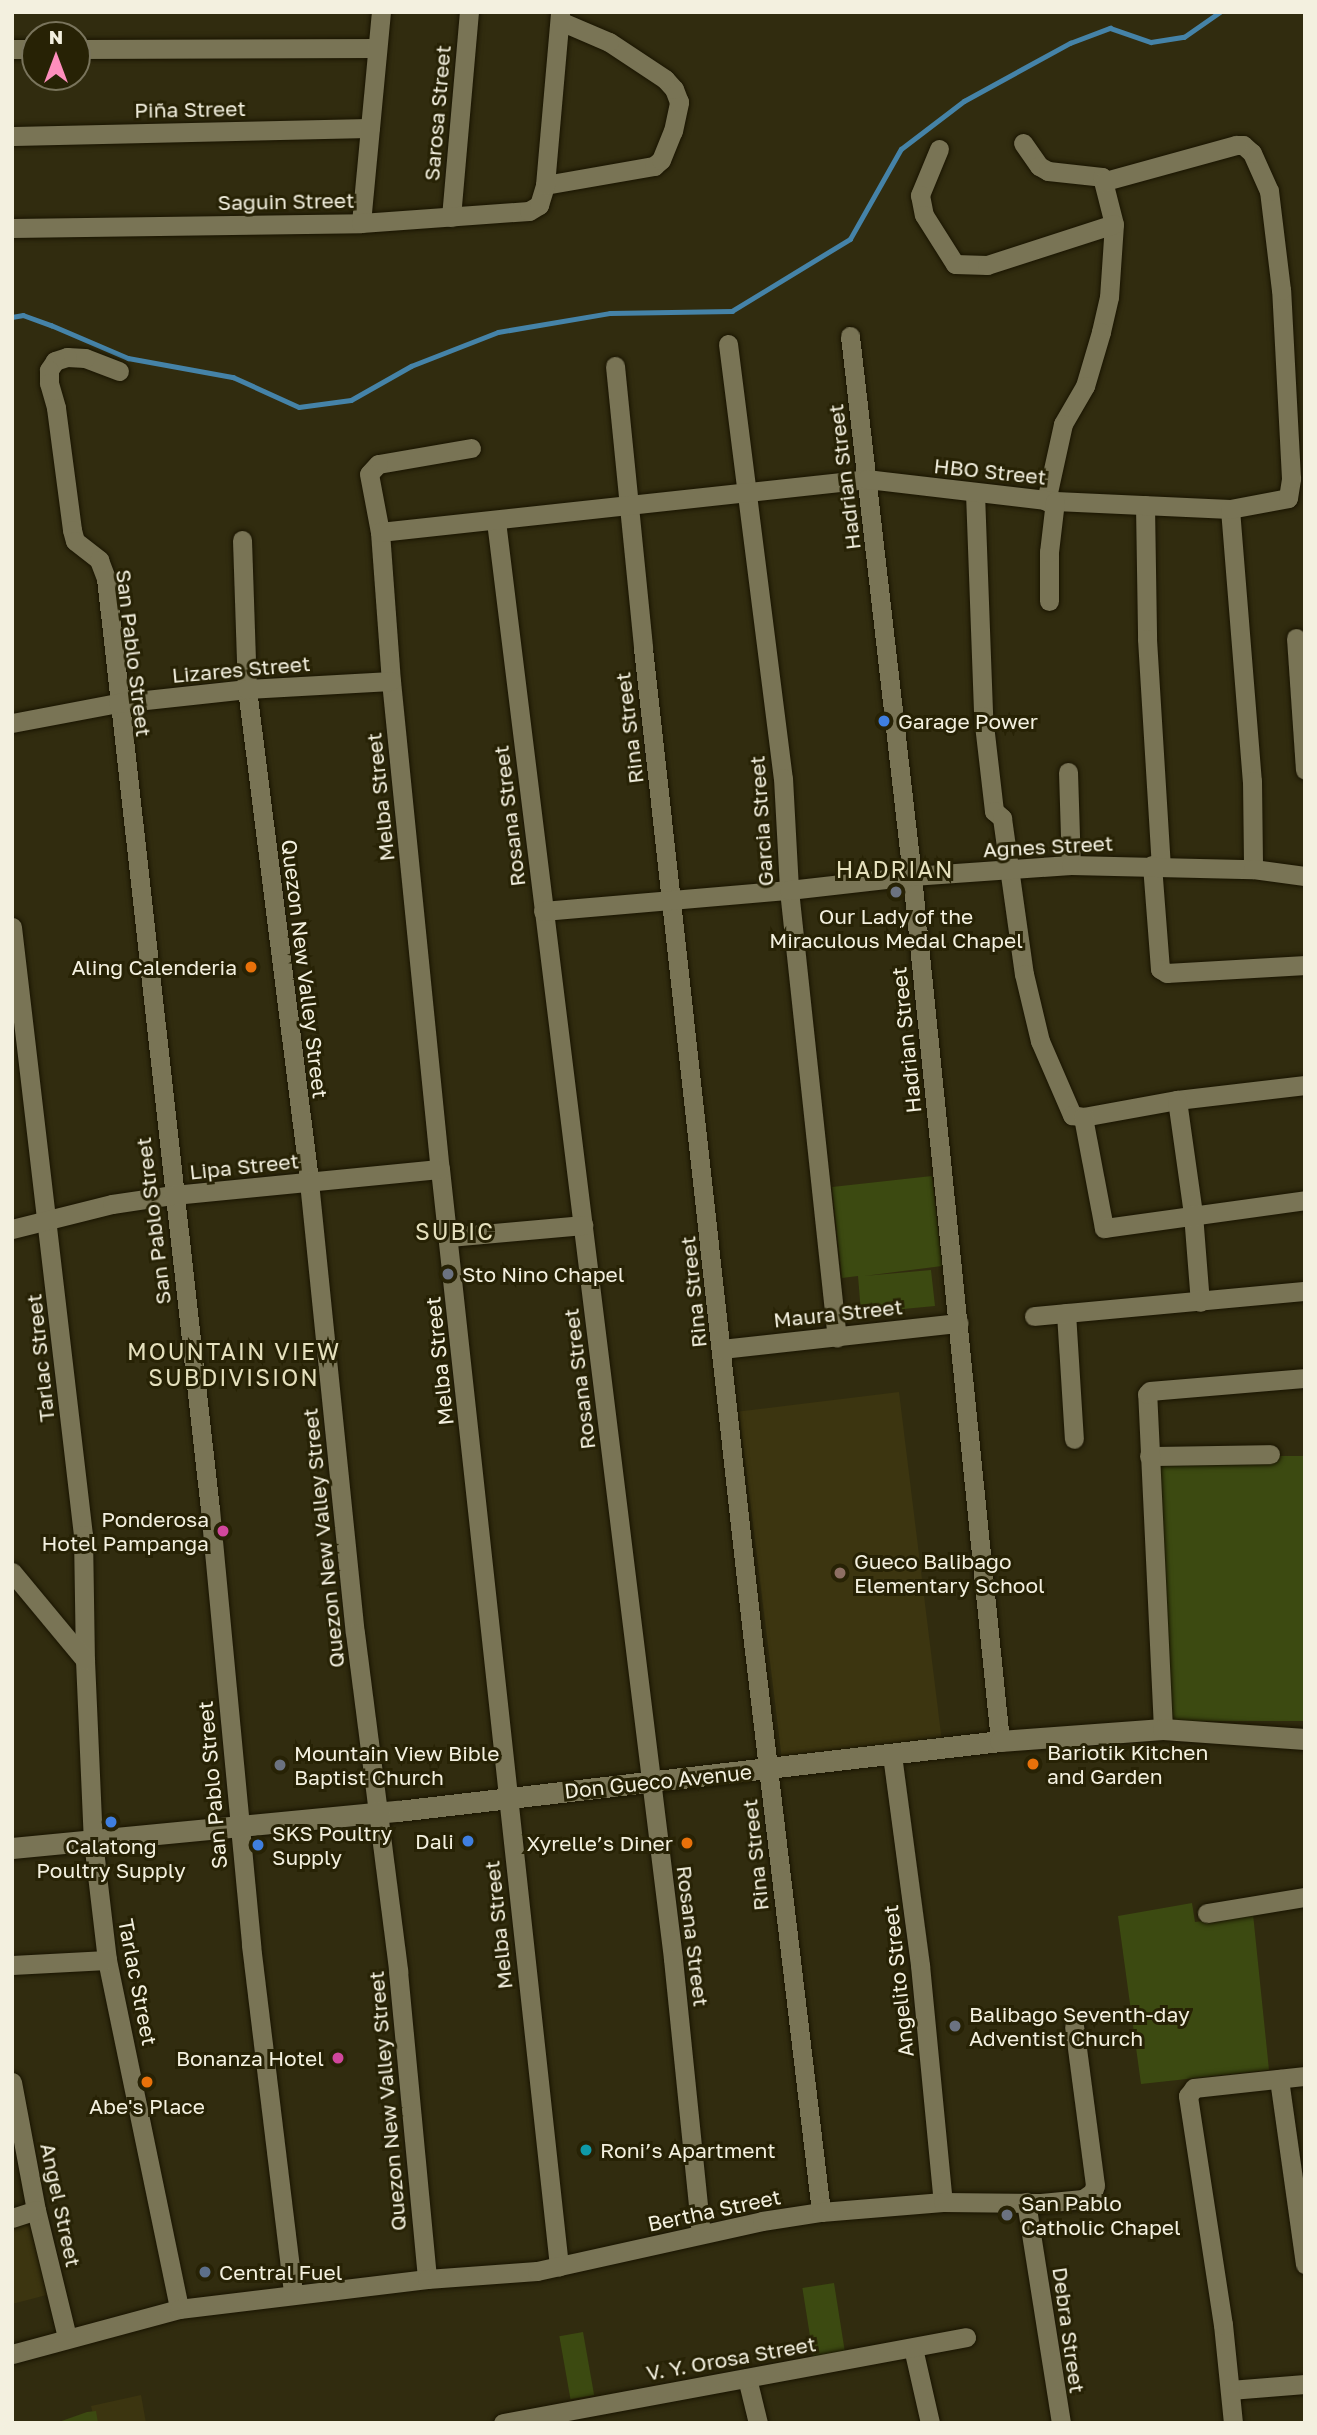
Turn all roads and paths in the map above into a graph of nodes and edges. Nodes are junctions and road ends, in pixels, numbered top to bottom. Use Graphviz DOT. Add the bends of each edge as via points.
graph roads {
  1 [pos="380,12"];
  2 [pos="469,12"];
  3 [pos="560,17"];
  4 [pos="377,48"];
  5 [pos="91,49"];
  6 [pos="370,128"];
  7 [pos="12,136"];
  8 [pos="1023,143"];
  9 [pos="939,149"];
  10 [pos="1105,181"];
  11 [pos="545,185"];
  12 [pos="451,217"];
  13 [pos="361,223"];
  14 [pos="1114,224"];
  15 [pos="12,228"];
  16 [pos="850,336"];
  17 [pos="728,344"];
  18 [pos="615,366"];
  19 [pos="119,371"];
  20 [pos="471,449"];
  21 [pos="867,479"];
  22 [pos="745,492"];
  23 [pos="975,493"];
  24 [pos="1050,501"];
  25 [pos="628,503"];
  26 [pos="1145,505"];
  27 [pos="1230,509"];
  28 [pos="496,521"];
  29 [pos="380,532"];
  30 [pos="242,540"];
  31 [pos="1049,601"];
  32 [pos="1296,638"];
  33 [pos="391,681"];
  34 [pos="247,689"];
  35 [pos="118,703"];
  36 [pos="12,723"];
  37 [pos="1305,770"];
  38 [pos="1068,772"];
  39 [pos="1071,865"];
  40 [pos="1157,865"];
  41 [pos="1253,869"];
  42 [pos="1010,871"];
  43 [pos="912,876"];
  44 [pos="1305,876"];
  45 [pos="789,890"];
  46 [pos="672,901"];
  47 [pos="543,911"];
  48 [pos="12,927"];
  49 [pos="1305,965"];
  50 [pos="1305,1085"];
  51 [pos="1177,1100"];
  52 [pos="1083,1117"];
  53 [pos="440,1169"];
  54 [pos="309,1182"];
  55 [pos="173,1195"];
  56 [pos="1305,1200"];
  57 [pos="1193,1214"];
  58 [pos="48,1218"];
  59 [pos="583,1225"];
  60 [pos="12,1228"];
  61 [pos="449,1237"];
  62 [pos="1305,1291"];
  63 [pos="1200,1301"];
  64 [pos="1066,1313"];
  65 [pos="1034,1316"];
  66 [pos="959,1323"];
  67 [pos="837,1337"];
  68 [pos="722,1349"];
  69 [pos="1305,1378"];
  70 [pos="1074,1439"];
  71 [pos="1269,1454"];
  72 [pos="1149,1456"];
  73 [pos="12,1572"];
  74 [pos="85,1660"];
  75 [pos="1163,1729"];
  76 [pos="1305,1739"];
  77 [pos="1000,1741"];
  78 [pos="892,1755"];
  79 [pos="769,1769"];
  80 [pos="651,1781"];
  81 [pos="508,1797"];
  82 [pos="376,1812"];
  83 [pos="238,1827"];
  84 [pos="93,1841"];
  85 [pos="12,1848"];
  86 [pos="1305,1897"];
  87 [pos="1207,1913"];
  88 [pos="107,1960"];
  89 [pos="12,1965"];
  90 [pos="1074,2026"];
  91 [pos="1305,2076"];
  92 [pos="1279,2079"];
  93 [pos="13,2087"];
  94 [pos="943,2202"];
  95 [pos="1026,2202"];
  96 [pos="36,2210"];
  97 [pos="821,2212"];
  98 [pos="12,2218"];
  99 [pos="701,2233"];
  100 [pos="1305,2264"];
  101 [pos="559,2267"];
  102 [pos="427,2279"];
  103 [pos="293,2294"];
  104 [pos="179,2309"];
  105 [pos="67,2337"];
  106 [pos="967,2337"];
  107 [pos="913,2348"];
  108 [pos="12,2354"];
  109 [pos="747,2378"];
  110 [pos="1305,2384"];
  111 [pos="1230,2390"];
  112 [pos="589,2415"];
  113 [pos="503,2423"];
  114 [pos="758,2423"];
  115 [pos="930,2423"];
  116 [pos="1061,2423"];
  117 [pos="1233,2423"];
  1 -- 4 [label="street"];
  2 -- 12 [label="street, Sarosa Street"];
  3 -- 11 [label="street"];
  3 -- 11 [label="street" via="665,79 679,102 673,131 654,166"];
  4 -- 5 [label="street"];
  4 -- 6 [label="street"];
  6 -- 7 [label="street, Piña Street"];
  6 -- 13 [label="street"];
  8 -- 10 [label="street" via="1048,171 1099,175"];
  9 -- 14 [label="street" via="920,195 924,215 955,264 987,265"];
  10 -- 14 [label="street"];
  10 -- 27 [label="street, HBO Street" via="1236,145 1249,148 1269,191 1281,290 1291,492 1288,498"];
  11 -- 12 [label="street, Saguin Street" via="539,205 529,211"];
  12 -- 13 [label="street, Saguin Street"];
  13 -- 15 [label="street, Saguin Street"];
  14 -- 24 [label="street" via="1109,297 1101,332 1085,386 1063,424"];
  16 -- 21 [label="street, Hadrian Street"];
  17 -- 22 [label="street, Garcia Street"];
  18 -- 25 [label="street, Rina Street"];
  19 -- 35 [label="street, San Pablo Street" via="67,356 55,360 49,370 75,541 99,560 106,578"];
  20 -- 29 [label="street, Melba Street" via="373,467 370,477"];
  21 -- 22 [label="street, HBO Street"];
  21 -- 23 [label="street, HBO Street"];
  21 -- 43 [label="street, Hadrian Street"];
  22 -- 25 [label="street, HBO Street"];
  22 -- 45 [label="street, Garcia Street" via="782,778"];
  23 -- 24 [label="street, HBO Street"];
  23 -- 42 [label="street" via="983,716 994,811 1002,818"];
  24 -- 26 [label="street, HBO Street"];
  24 -- 31 [label="street"];
  25 -- 28 [label="street, HBO Street"];
  25 -- 46 [label="street, Rina Street"];
  26 -- 27 [label="street, HBO Street"];
  26 -- 40 [label="street"];
  27 -- 41 [label="street" via="1252,781"];
  28 -- 29 [label="street, HBO Street"];
  28 -- 47 [label="street, Rosana Street"];
  29 -- 33 [label="street, Melba Street"];
  30 -- 34 [label="street, Quezon New Valley Street"];
  32 -- 37 [label="street"];
  33 -- 34 [label="street, Lizares Street"];
  33 -- 53 [label="street, Melba Street"];
  34 -- 35 [label="street, Lizares Street"];
  34 -- 54 [label="street, Quezon New Valley Street"];
  35 -- 36 [label="street, Lizares Street"];
  35 -- 55 [label="street, San Pablo Street"];
  38 -- 39 [label="street"];
  39 -- 40 [label="street, Agnes Street"];
  39 -- 42 [label="street, Agnes Street"];
  40 -- 41 [label="street, Agnes Street"];
  40 -- 49 [label="street" via="1160,970"];
  41 -- 44 [label="street, Agnes Street"];
  42 -- 43 [label="street, Agnes Street"];
  42 -- 52 [label="street" via="1024,974 1040,1041 1072,1115"];
  43 -- 45 [label="street, Agnes Street"];
  43 -- 66 [label="street, Hadrian Street"];
  45 -- 46 [label="street, Agnes Street"];
  45 -- 67 [label="street, Garcia Street"];
  46 -- 47 [label="street, Agnes Street"];
  46 -- 68 [label="street, Rina Street"];
  47 -- 59 [label="street, Rosana Street"];
  48 -- 58 [label="street, Tarlac Street"];
  50 -- 51 [label="street"];
  51 -- 52 [label="street"];
  51 -- 57 [label="street"];
  52 -- 57 [label="street" via="1104,1228"];
  53 -- 54 [label="street, Lipa Street"];
  53 -- 61 [label="street, Melba Street"];
  54 -- 55 [label="street, Lipa Street"];
  54 -- 82 [label="street, Quezon New Valley Street"];
  55 -- 58 [label="street, Lipa Street"];
  55 -- 83 [label="street, San Pablo Street" via="210,1509"];
  56 -- 57 [label="street"];
  57 -- 63 [label="street"];
  58 -- 60 [label="street, Lipa Street"];
  58 -- 74 [label="street, Tarlac Street" via="83,1535"];
  59 -- 61 [label="street"];
  59 -- 80 [label="street, Rosana Street"];
  61 -- 81 [label="street, Melba Street"];
  62 -- 63 [label="street"];
  63 -- 64 [label="street"];
  64 -- 65 [label="street"];
  64 -- 70 [label="street"];
  66 -- 67 [label="street, Maura Street"];
  66 -- 77 [label="street, Hadrian Street"];
  67 -- 68 [label="street, Maura Street"];
  68 -- 79 [label="street, Rina Street"];
  69 -- 72 [label="street" via="1150,1391 1146,1400"];
  71 -- 72 [label="street"];
  72 -- 75 [label="street"];
  73 -- 74 [label="street"];
  74 -- 84 [label="street, Tarlac Street"];
  75 -- 76 [label="main road, Don Gueco Avenue"];
  75 -- 77 [label="main road, Don Gueco Avenue"];
  77 -- 78 [label="main road, Don Gueco Avenue"];
  78 -- 79 [label="main road, Don Gueco Avenue"];
  78 -- 94 [label="street, Angelito Street" via="920,1965"];
  79 -- 80 [label="main road, Don Gueco Avenue"];
  79 -- 97 [label="street, Rina Street"];
  80 -- 81 [label="main road, Don Gueco Avenue"];
  80 -- 99 [label="street, Rosana Street" via="689,2092"];
  81 -- 82 [label="main road, Don Gueco Avenue"];
  81 -- 101 [label="street, Melba Street"];
  82 -- 83 [label="main road, Don Gueco Avenue"];
  82 -- 102 [label="street, Quezon New Valley Street" via="398,1971"];
  83 -- 84 [label="main road, Don Gueco Avenue"];
  83 -- 103 [label="street, San Pablo Street"];
  84 -- 85 [label="main road, Don Gueco Avenue"];
  84 -- 88 [label="street, Tarlac Street"];
  86 -- 87 [label="street"];
  88 -- 89 [label="street"];
  88 -- 104 [label="street, Tarlac Street"];
  90 -- 95 [label="street, Bertha Street" via="1095,2185 1083,2199"];
  91 -- 92 [label="street"];
  92 -- 100 [label="street"];
  92 -- 111 [label="street" via="1194,2088 1188,2096"];
  93 -- 96 [label="street, Angel Street"];
  94 -- 95 [label="street, Bertha Street"];
  94 -- 97 [label="street, Bertha Street"];
  95 -- 116 [label="street, Debra Street"];
  96 -- 98 [label="street"];
  96 -- 105 [label="street, Angel Street"];
  97 -- 99 [label="street, Bertha Street"];
  99 -- 101 [label="street, Bertha Street"];
  101 -- 102 [label="street, Bertha Street"];
  102 -- 103 [label="street, Bertha Street"];
  103 -- 104 [label="street, Bertha Street"];
  104 -- 105 [label="street, Bertha Street"];
  105 -- 108 [label="street, Bertha Street"];
  106 -- 107 [label="street, V. Y. Orosa Street"];
  107 -- 109 [label="street, V. Y. Orosa Street"];
  107 -- 115 [label="street"];
  109 -- 112 [label="street, V. Y. Orosa Street"];
  109 -- 114 [label="street"];
  110 -- 111 [label="street"];
  111 -- 117 [label="street"];
  112 -- 113 [label="street, V. Y. Orosa Street"];
}
